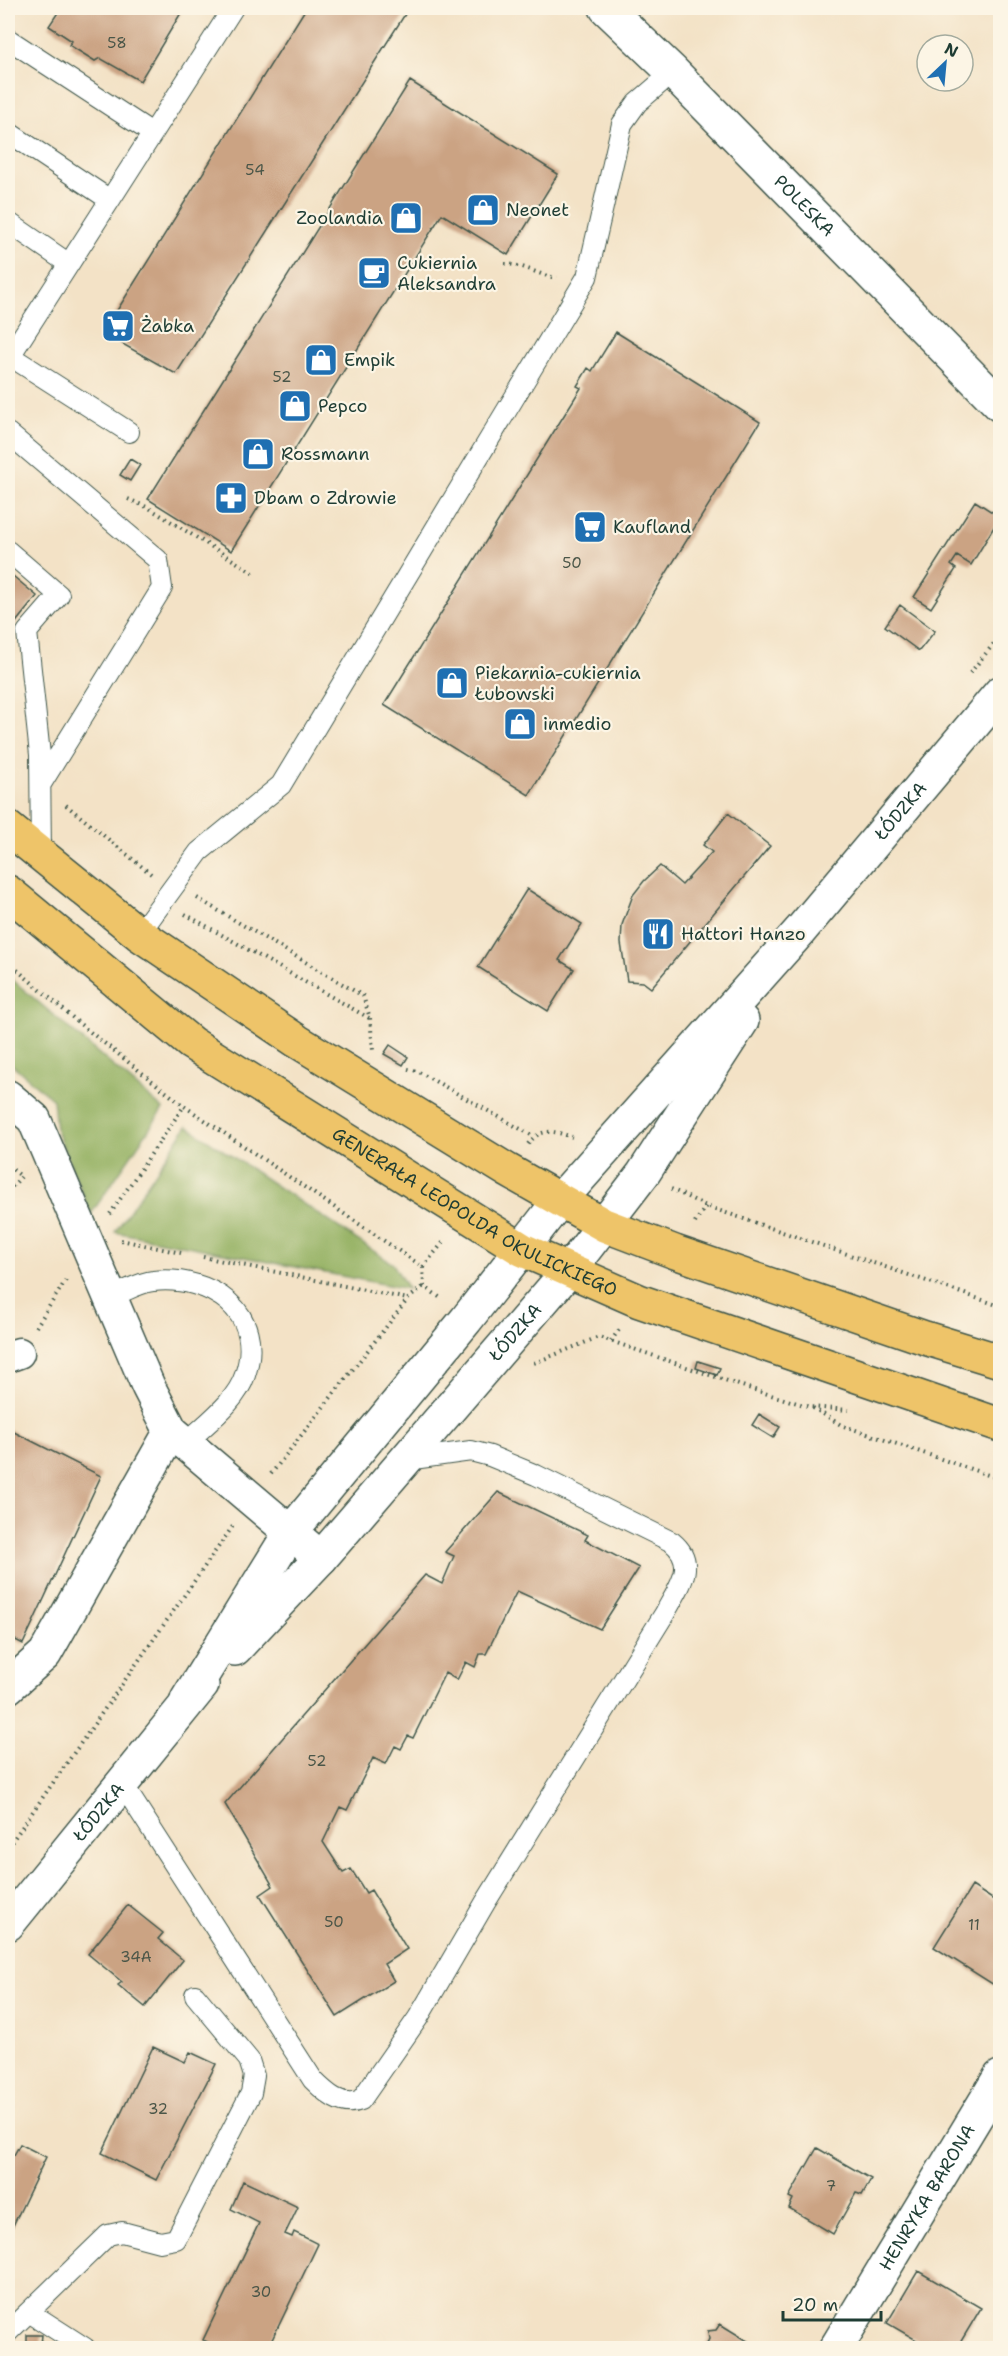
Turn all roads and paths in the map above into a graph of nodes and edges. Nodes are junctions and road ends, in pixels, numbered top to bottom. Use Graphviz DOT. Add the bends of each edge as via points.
graph roads {
  1 [pos="233,8"];
  2 [pos="606,8"];
  3 [pos="8,39"];
  4 [pos="673,72"];
  5 [pos="8,132"];
  6 [pos="152,133"];
  7 [pos="110,200"];
  8 [pos="8,222"];
  9 [pos="69,264"];
  10 [pos="9,357"];
  11 [pos="1000,405"];
  12 [pos="129,432"];
  13 [pos="8,434"];
  14 [pos="124,496"];
  15 [pos="8,551"];
  16 [pos="257,575"];
  17 [pos="1000,693"];
  18 [pos="41,784"];
  19 [pos="8,828"];
  20 [pos="41,856"];
  21 [pos="143,870"];
  22 [pos="8,892"];
  23 [pos="169,893"];
  24 [pos="800,931"];
  25 [pos="139,934"];
  26 [pos="8,962"];
  27 [pos="370,1018"];
  28 [pos="381,1054"];
  29 [pos="406,1069"];
  30 [pos="8,1097"];
  31 [pos="184,1106"];
  32 [pos="581,1139"];
  33 [pos="8,1166"];
  34 [pos="21,1176"];
  35 [pos="27,1185"];
  36 [pos="664,1186"];
  37 [pos="8,1191"];
  38 [pos="560,1200"];
  39 [pos="706,1206"];
  40 [pos="604,1225"];
  41 [pos="690,1230"];
  42 [pos="441,1244"];
  43 [pos="88,1246"];
  44 [pos="523,1250"];
  45 [pos="182,1253"];
  46 [pos="193,1255"];
  47 [pos="423,1267"];
  48 [pos="568,1270"];
  49 [pos="424,1286"];
  50 [pos="110,1297"];
  51 [pos="408,1299"];
  52 [pos="447,1304"];
  53 [pos="1000,1306"];
  54 [pos="621,1327"];
  55 [pos="611,1341"];
  56 [pos="13,1355"];
  57 [pos="1000,1361"];
  58 [pos="524,1367"];
  59 [pos="1000,1425"];
  60 [pos="178,1437"];
  61 [pos="406,1460"];
  62 [pos="1000,1479"];
  63 [pos="252,1499"];
  64 [pos="290,1533"];
  65 [pos="321,1558"];
  66 [pos="8,1687"];
  67 [pos="187,1700"];
  68 [pos="121,1782"];
  69 [pos="8,1847"];
  70 [pos="8,1924"];
  71 [pos="195,1995"];
  72 [pos="1000,2077"];
  73 [pos="29,2312"];
  74 [pos="8,2332"];
  75 [pos="85,2349"];
  76 [pos="836,2349"];
  1 -- 6 [label="lane"];
  2 -- 4 [label="street, POLESKA"];
  3 -- 6 [label="lane"];
  4 -- 11 [label="street, POLESKA"];
  4 -- 23 [label="lane" via="637,103 622,124 587,277 286,776 199,852"];
  5 -- 7 [label="lane"];
  6 -- 7 [label="lane"];
  7 -- 9 [label="lane"];
  8 -- 9 [label="lane"];
  9 -- 10 [label="lane"];
  10 -- 12 [label="lane"];
  13 -- 18 [label="lane" via="158,560 162,588"];
  14 -- 16 [label="path"];
  15 -- 18 [label="lane" via="59,594 27,632"];
  17 -- 24 [label="street, ŁÓDZKA"];
  18 -- 20 [label="lane"];
  18 -- 21 [label="path"];
  19 -- 20 [label="main road"];
  20 -- 25 [label="main road"];
  21 -- 23 [label="path"];
  21 -- 23 [label="path" via="145,880"];
  22 -- 44 [label="main road, GENERAŁA LEOPOLDA OKULICKIEGO" via="191,1042"];
  23 -- 25 [label="lane"];
  23 -- 27 [label="path" via="188,915"];
  23 -- 27 [label="path" via="190,893 363,996"];
  24 -- 38 [label="street, ŁÓDZKA"];
  24 -- 40 [label="street, ŁÓDZKA" via="643,1174"];
  25 -- 38 [label="main road" via="297,1041"];
  26 -- 31 [label="path"];
  27 -- 28 [label="path" via="373,1050"];
  29 -- 32 [label="path" via="417,1071 534,1136 550,1131"];
  30 -- 43 [label="street" via="34,1119"];
  31 -- 43 [label="path"];
  31 -- 47 [label="path"];
  33 -- 34 [label="path"];
  34 -- 35 [label="path"];
  34 -- 37 [label="path"];
  36 -- 39 [label="path"];
  38 -- 40 [label="main road"];
  38 -- 44 [label="street, ŁÓDZKA"];
  39 -- 41 [label="path"];
  39 -- 53 [label="path"];
  40 -- 48 [label="street, ŁÓDZKA"];
  40 -- 57 [label="main road"];
  42 -- 47 [label="path"];
  43 -- 45 [label="path" via="114,1239"];
  43 -- 50 [label="street"];
  43 -- 56 [label="path"];
  44 -- 48 [label="main road, GENERAŁA LEOPOLDA OKULICKIEGO"];
  44 -- 64 [label="street, ŁÓDZKA"];
  46 -- 51 [label="path"];
  47 -- 49 [label="path"];
  48 -- 59 [label="main road, GENERAŁA LEOPOLDA OKULICKIEGO" via="651,1305"];
  48 -- 61 [label="street, ŁÓDZKA"];
  49 -- 51 [label="path"];
  49 -- 52 [label="path"];
  50 -- 60 [label="street" via="148,1386"];
  50 -- 60 [label="lane" via="152,1281 192,1282 224,1297 244,1320 251,1350 245,1377 230,1401"];
  51 -- 63 [label="path"];
  54 -- 55 [label="path"];
  55 -- 58 [label="path" via="599,1337"];
  55 -- 62 [label="path" via="810,1407 841,1425"];
  60 -- 63 [label="street"];
  60 -- 66 [label="street" via="45,1654"];
  61 -- 65 [label="street, ŁÓDZKA"];
  61 -- 68 [label="lane" via="471,1451 490,1456 672,1542 681,1549 687,1563 665,1613 418,2018 361,2100 352,2103 337,2099 313,2080"];
  63 -- 64 [label="street"];
  63 -- 69 [label="path"];
  64 -- 65 [label="street"];
  64 -- 67 [label="street, ŁÓDZKA"];
  65 -- 67 [label="street, ŁÓDZKA"];
  67 -- 68 [label="street, ŁÓDZKA"];
  68 -- 70 [label="street, ŁÓDZKA"];
  71 -- 73 [label="lane" via="249,2060 254,2076 251,2093 176,2239 160,2242 122,2232 108,2235"];
  72 -- 76 [label="street, HENRYKA BARONA"];
  73 -- 74 [label="lane"];
  73 -- 75 [label="lane"];
}
